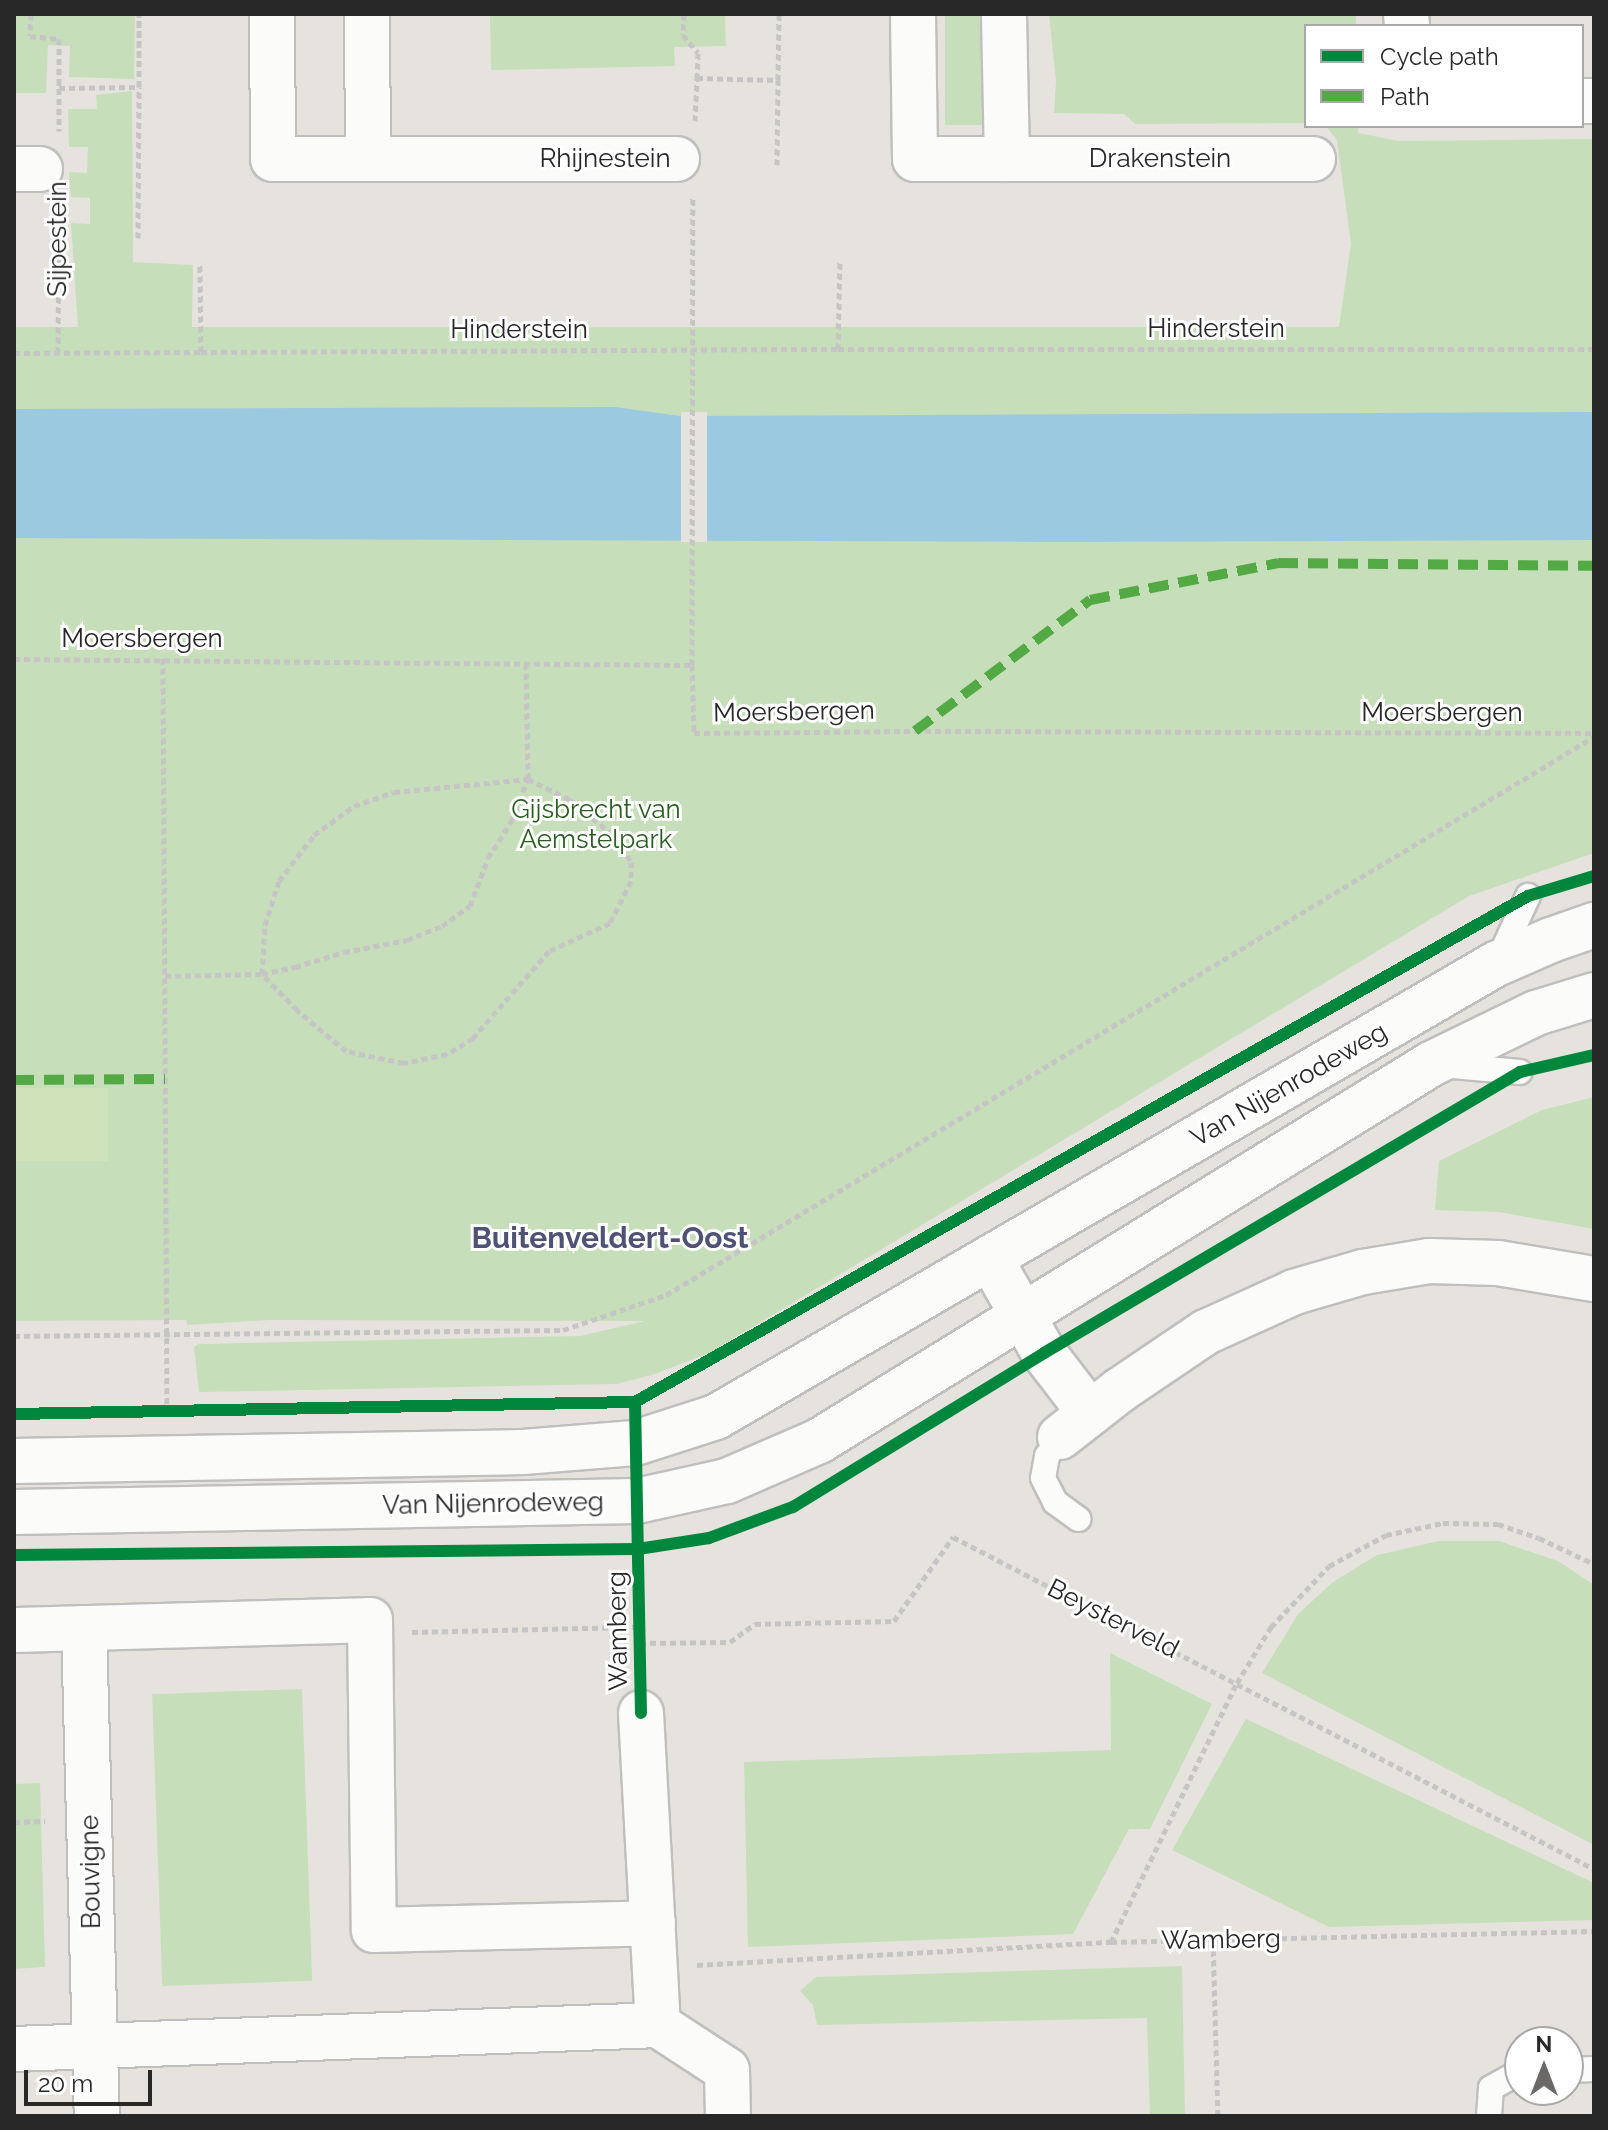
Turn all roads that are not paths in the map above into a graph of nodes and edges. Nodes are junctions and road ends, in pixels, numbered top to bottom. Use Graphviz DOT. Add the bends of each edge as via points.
graph roads {
  1 [pos="272,14"];
  2 [pos="367,14"];
  3 [pos="913,14"];
  4 [pos="1004,14"];
  5 [pos="368,159"];
  6 [pos="677,159"];
  7 [pos="1007,159"];
  8 [pos="1313,159"];
  9 [pos="1528,896"];
  10 [pos="1594,925"];
  11 [pos="1496,964"];
  12 [pos="1594,995"];
  13 [pos="1431,1064"];
  14 [pos="1520,1072"];
  15 [pos="990,1258"];
  16 [pos="1594,1279"];
  17 [pos="1022,1315"];
  18 [pos="1075,1425"];
  19 [pos="14,1461"];
  20 [pos="14,1512"];
  21 [pos="1078,1519"];
  22 [pos="84,1628"];
  23 [pos="14,1630"];
  24 [pos="641,1713"];
  25 [pos="653,1923"];
  26 [pos="658,2025"];
  27 [pos="94,2047"];
  28 [pos="14,2049"];
  29 [pos="1504,2081"];
  30 [pos="97,2116"];
  31 [pos="728,2116"];
  32 [pos="1489,2116"];
  1 -- 5 [label="street, Rhijnestein" via="273,159"];
  2 -- 5 [label="street"];
  3 -- 7 [label="street, Drakenstein" via="915,159"];
  4 -- 7 [label="street"];
  5 -- 6 [label="street, Rhijnestein"];
  7 -- 8 [label="street, Drakenstein"];
  9 -- 11 [label="lane"];
  10 -- 11 [label="street, Van Nijenrodeweg"];
  11 -- 15 [label="street, Van Nijenrodeweg"];
  12 -- 13 [label="street, Van Nijenrodeweg" via="1536,1013"];
  13 -- 14 [label="lane"];
  13 -- 17 [label="street, Van Nijenrodeweg"];
  15 -- 17 [label="street"];
  15 -- 19 [label="street, Van Nijenrodeweg" via="716,1417 635,1443 523,1452"];
  16 -- 18 [label="street" via="1498,1263 1429,1261 1363,1272 1294,1292 1206,1332"];
  17 -- 18 [label="street"];
  17 -- 20 [label="street, Van Nijenrodeweg" via="819,1441 727,1481 637,1501"];
  18 -- 21 [label="lane" via="1047,1456 1043,1478 1055,1502"];
  22 -- 23 [label="street"];
  22 -- 25 [label="street" via="370,1620 374,1930"];
  22 -- 27 [label="street, Bouvigne"];
  24 -- 25 [label="street, Wamberg"];
  25 -- 26 [label="street, Wamberg"];
  26 -- 27 [label="street"];
  26 -- 31 [label="street" via="727,2070"];
  27 -- 28 [label="street"];
  27 -- 30 [label="street, Bouvigne"];
  29 -- 32 [label="lane" via="1491,2088"];
}
